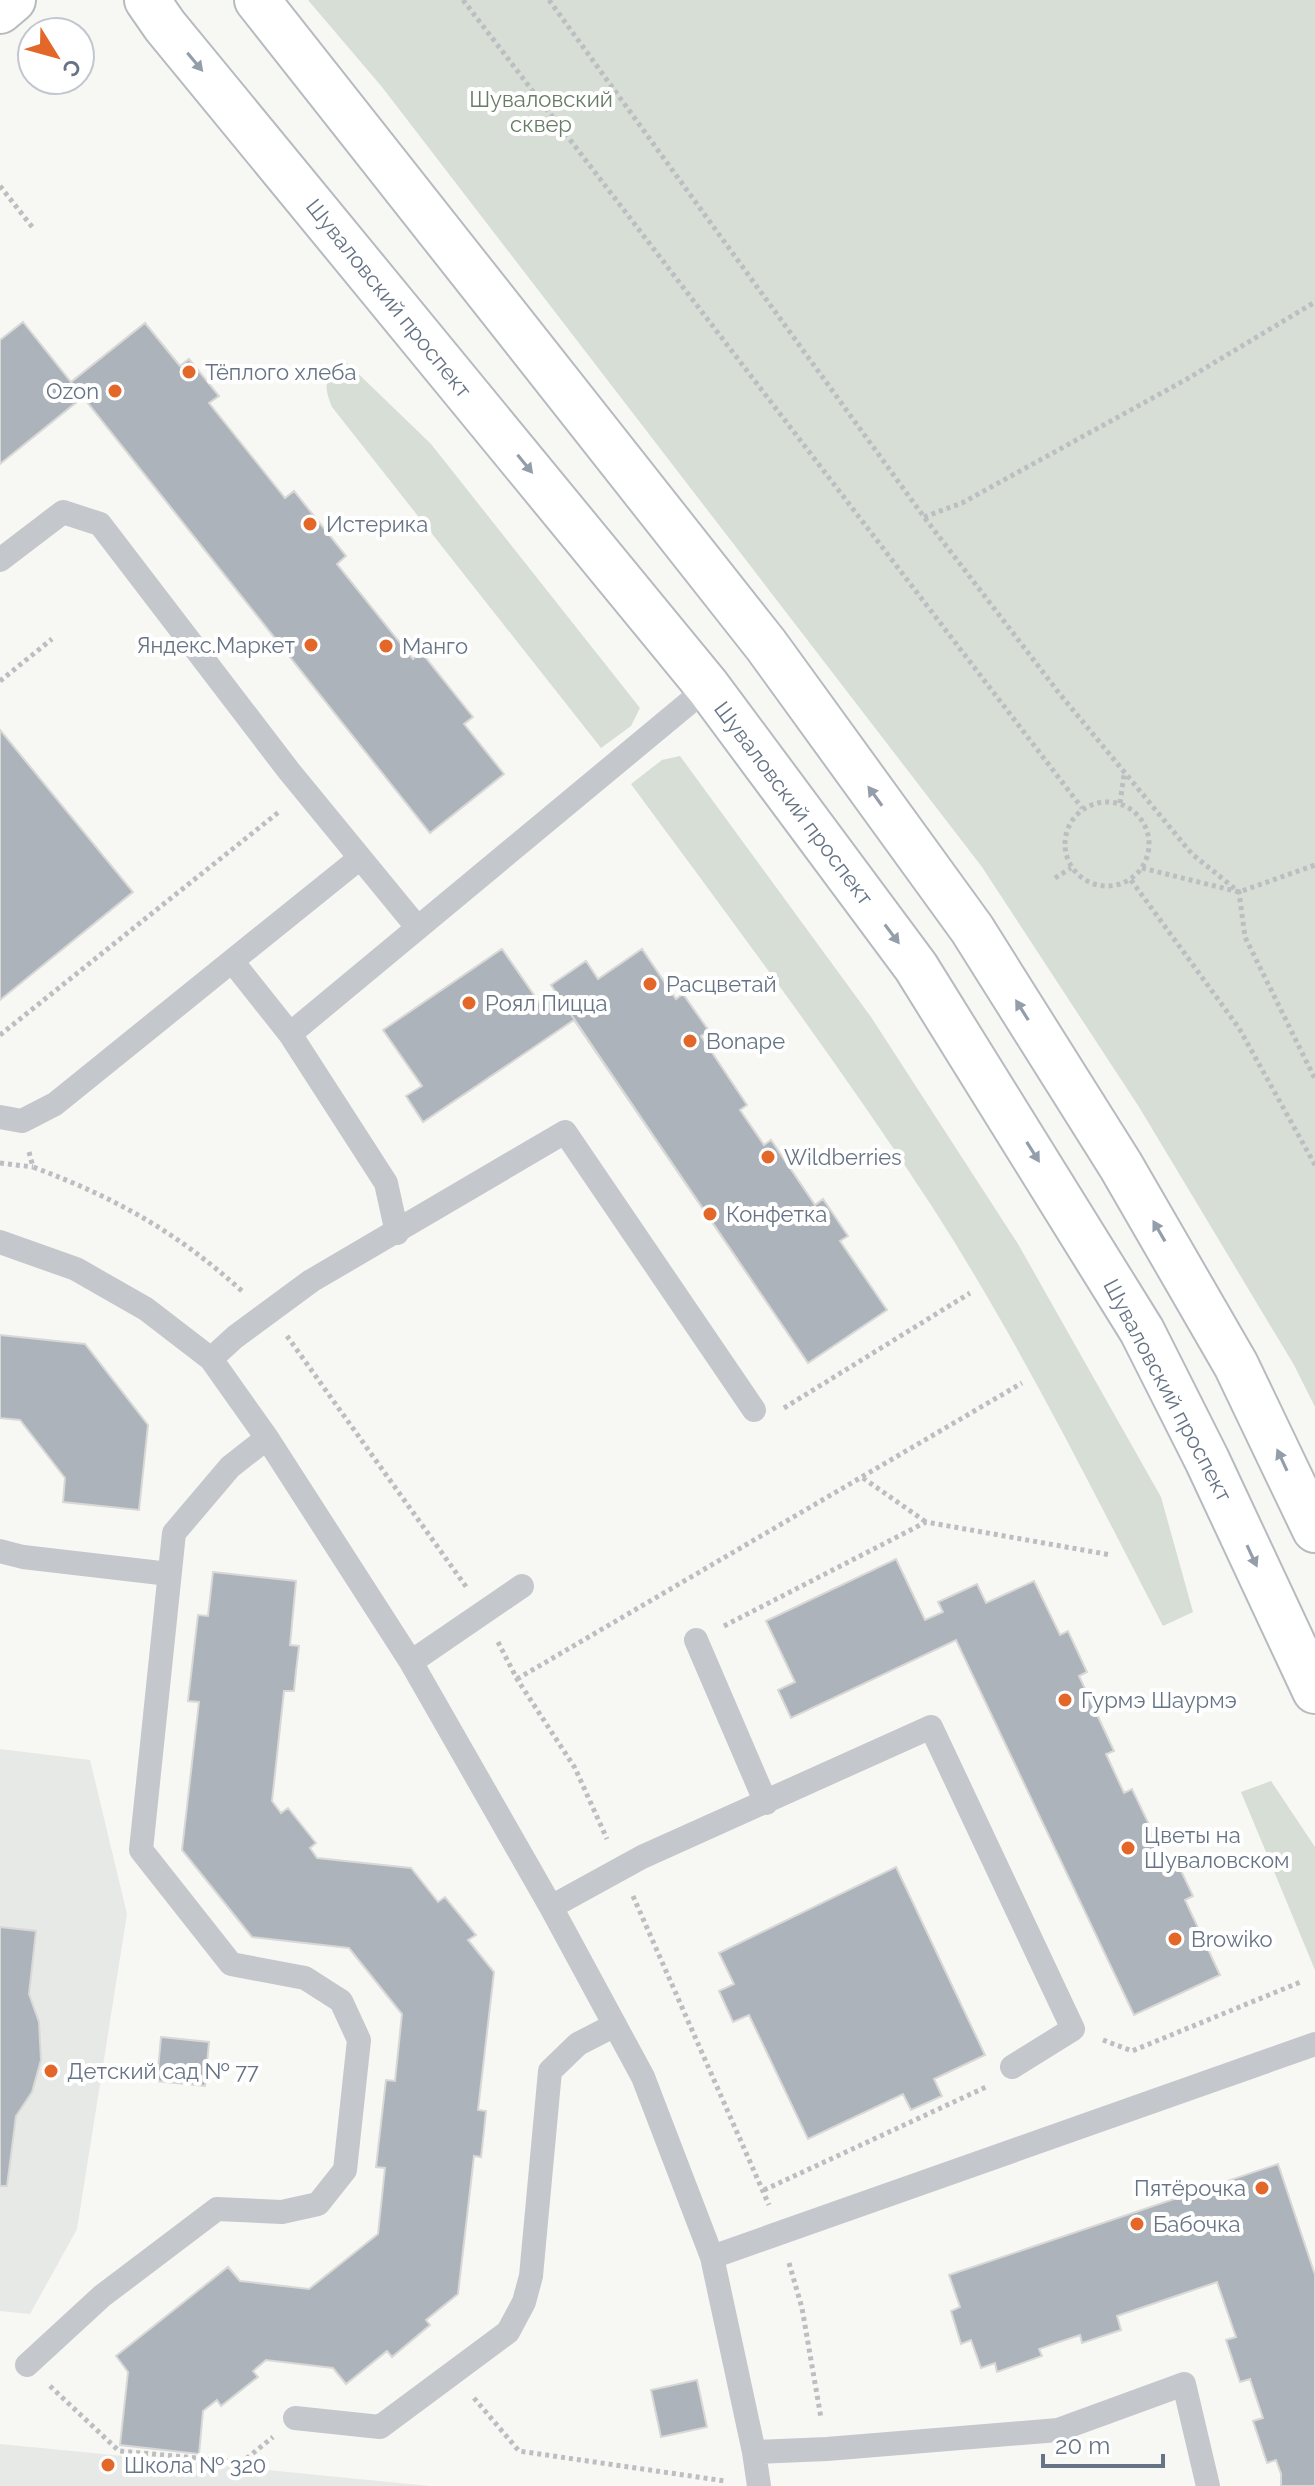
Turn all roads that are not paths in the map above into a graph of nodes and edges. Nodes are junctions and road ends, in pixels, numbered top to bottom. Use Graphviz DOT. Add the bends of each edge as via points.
graph roads {
  1 [pos="13,0"];
  2 [pos="147,0"];
  3 [pos="257,0"];
  4 [pos="0,11"];
  5 [pos="0,560"];
  6 [pos="708,687"];
  7 [pos="360,858"];
  8 [pos="417,927"];
  9 [pos="232,961"];
  10 [pos="290,1034"];
  11 [pos="11,1119"];
  12 [pos="397,1233"];
  13 [pos="0,1242"];
  14 [pos="211,1359"];
  15 [pos="754,1410"];
  16 [pos="267,1438"];
  17 [pos="1315,1530"];
  18 [pos="0,1551"];
  19 [pos="169,1574"];
  20 [pos="522,1586"];
  21 [pos="696,1640"];
  22 [pos="411,1662"];
  23 [pos="1315,1691"];
  24 [pos="766,1803"];
  25 [pos="551,1907"];
  26 [pos="615,2025"];
  27 [pos="1315,2044"];
  28 [pos="1012,2067"];
  29 [pos="712,2257"];
  30 [pos="27,2365"];
  31 [pos="295,2418"];
  32 [pos="754,2452"];
  33 [pos="750,2485"];
  34 [pos="1208,2486"];
  1 -- 4 [label="street"];
  2 -- 6 [label="street, Шуваловский проспект, one-way"];
  17 -- 3 [label="street, one-way" via="1229,1352 1121,1166 972,929 766,645"];
  5 -- 7 [label="lane" via="63,512 100,524"];
  6 -- 8 [label="lane"];
  6 -- 23 [label="street, Шуваловский проспект, one-way" via="916,967 1135,1318"];
  7 -- 8 [label="lane"];
  7 -- 9 [label="lane"];
  8 -- 10 [label="lane"];
  9 -- 10 [label="lane"];
  9 -- 11 [label="lane" via="55,1104"];
  10 -- 12 [label="lane" via="386,1183"];
  12 -- 14 [label="lane" via="311,1281"];
  12 -- 15 [label="lane" via="565,1132"];
  13 -- 14 [label="lane" via="76,1269 146,1309"];
  14 -- 16 [label="lane"];
  16 -- 19 [label="lane" via="230,1467 174,1533"];
  16 -- 22 [label="lane"];
  18 -- 19 [label="lane"];
  19 -- 30 [label="lane" via="141,1850 231,1964 305,1978 341,2001 359,2040 345,2170 318,2204 282,2212 217,2209 102,2296"];
  20 -- 22 [label="lane"];
  21 -- 24 [label="lane"];
  22 -- 25 [label="lane"];
  24 -- 25 [label="lane"];
  24 -- 28 [label="lane" via="931,1727 1073,2029"];
  25 -- 26 [label="lane"];
  26 -- 29 [label="lane" via="643,2077"];
  26 -- 31 [label="lane" via="578,2044 550,2071 531,2276 508,2332 380,2427"];
  27 -- 29 [label="lane"];
  29 -- 32 [label="lane"];
  32 -- 33 [label="lane"];
  32 -- 34 [label="lane" via="1058,2430 1184,2384"];
}
